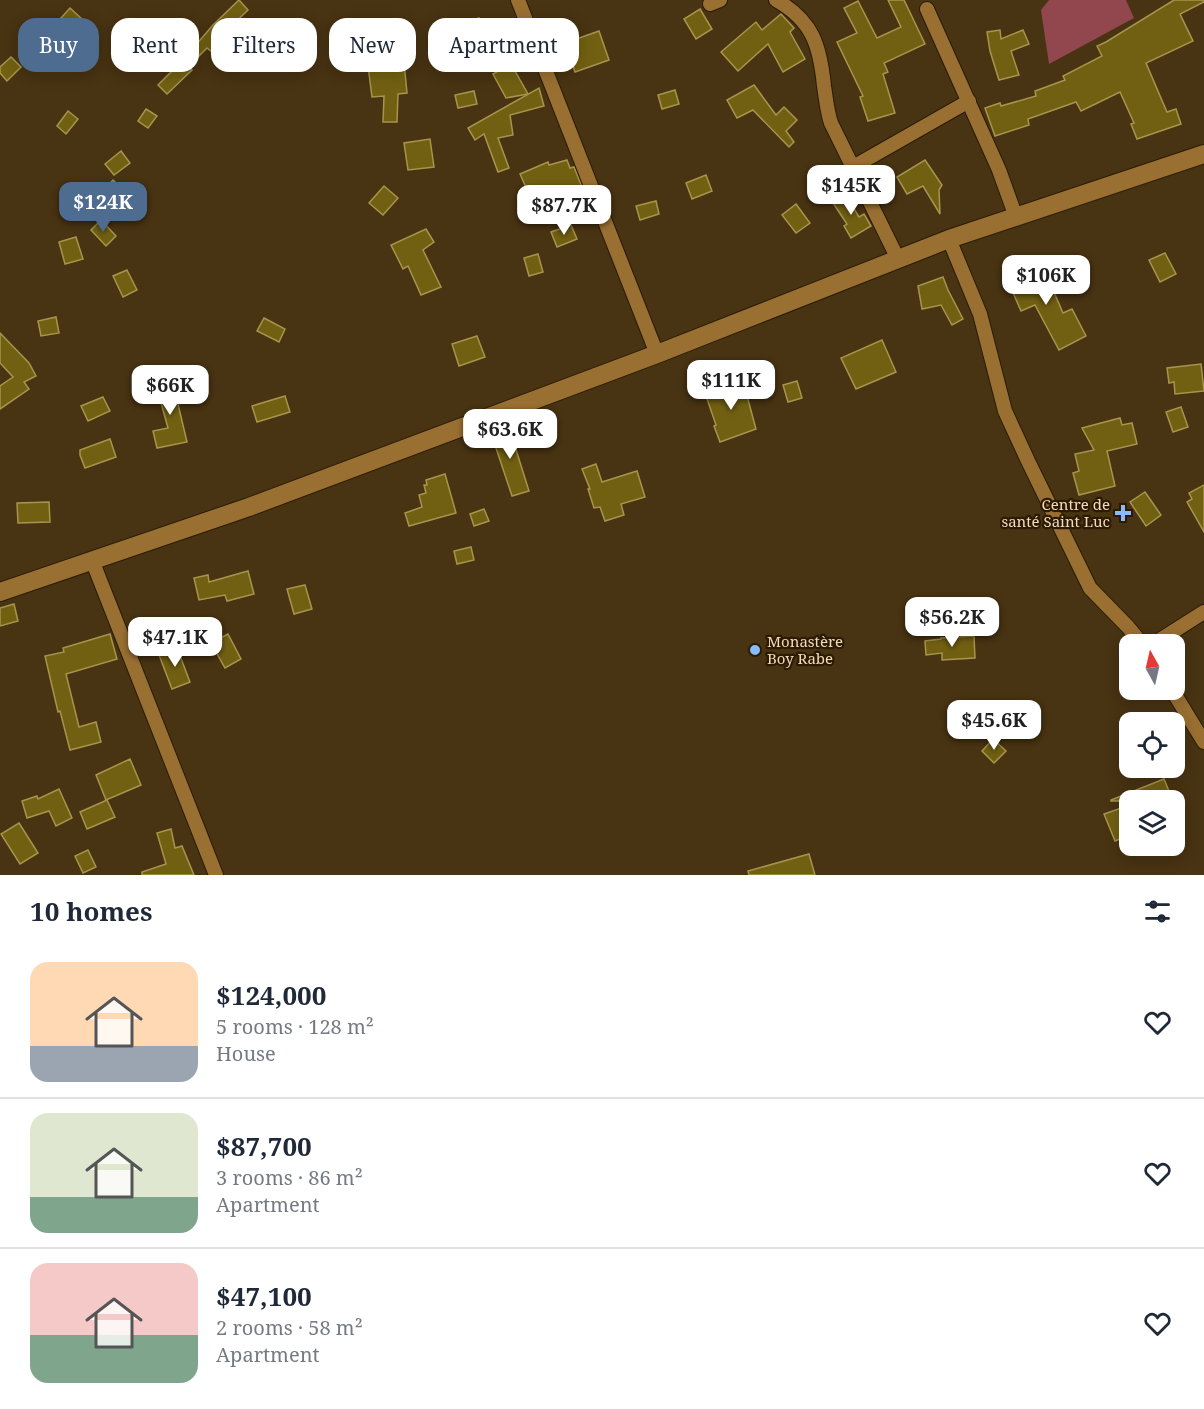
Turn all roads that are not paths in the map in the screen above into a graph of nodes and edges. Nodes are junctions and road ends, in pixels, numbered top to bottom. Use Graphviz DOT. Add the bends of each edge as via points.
graph roads {
  1 [pos="518,0"];
  2 [pos="776,0"];
  3 [pos="927,9"];
  4 [pos="969,101"];
  5 [pos="1204,154"];
  6 [pos="853,167"];
  7 [pos="1016,217"];
  8 [pos="949,239"];
  9 [pos="898,260"];
  10 [pos="657,354"];
  11 [pos="92,560"];
  12 [pos="0,592"];
  13 [pos="1204,612"];
  14 [pos="1134,634"];
  15 [pos="1169,634"];
  16 [pos="1178,700"];
  17 [pos="1204,742"];
  18 [pos="216,875"];
  1 -- 10 [label="street"];
  2 -- 6 [label="street" via="802,18 811,33 822,68 826,109"];
  3 -- 4 [label="street"];
  4 -- 6 [label="street"];
  4 -- 7 [label="street"];
  5 -- 7 [label="main road"];
  6 -- 9 [label="street"];
  7 -- 8 [label="main road"];
  8 -- 9 [label="main road"];
  8 -- 14 [label="street" via="980,314 1005,411 1028,461 1090,588"];
  9 -- 10 [label="main road"];
  10 -- 11 [label="main road" via="249,507"];
  11 -- 12 [label="main road"];
  11 -- 18 [label="street"];
  13 -- 15 [label="street"];
  16 -- 17 [label="street"];
}
